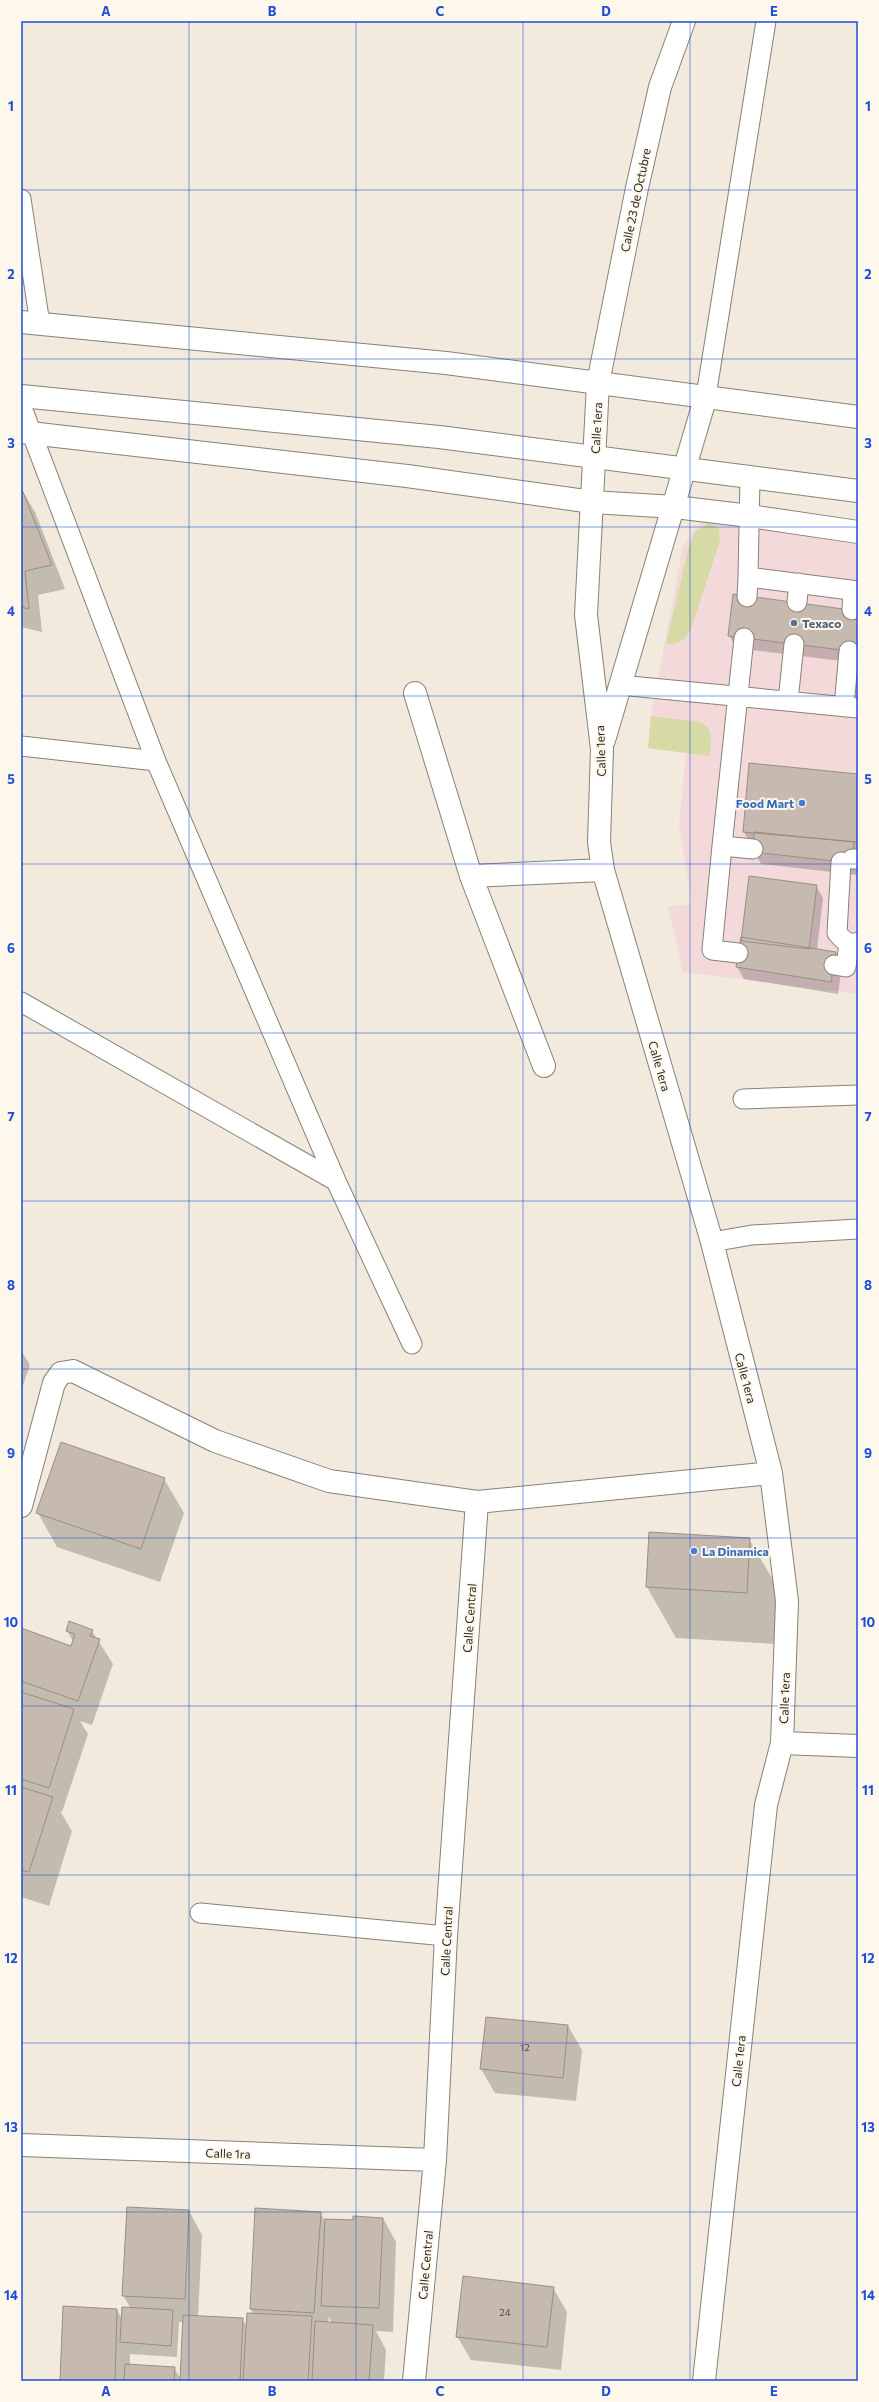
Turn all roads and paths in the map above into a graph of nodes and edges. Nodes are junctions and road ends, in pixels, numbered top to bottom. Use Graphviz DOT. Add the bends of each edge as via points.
graph roads {
  1 [pos="684,21"];
  2 [pos="766,21"];
  3 [pos="21,199"];
  4 [pos="31,323"];
  5 [pos="598,383"];
  6 [pos="21,396"];
  7 [pos="706,396"];
  8 [pos="21,405"];
  9 [pos="858,417"];
  10 [pos="26,432"];
  11 [pos="594,457"];
  12 [pos="686,470"];
  13 [pos="750,478"];
  14 [pos="858,491"];
  15 [pos="592,502"];
  16 [pos="674,507"];
  17 [pos="750,516"];
  18 [pos="858,532"];
  19 [pos="748,577"];
  20 [pos="799,583"];
  21 [pos="856,591"];
  22 [pos="747,596"];
  23 [pos="797,602"];
  24 [pos="852,610"];
  25 [pos="744,638"];
  26 [pos="794,644"];
  27 [pos="849,651"];
  28 [pos="620,685"];
  29 [pos="415,693"];
  30 [pos="738,695"];
  31 [pos="788,701"];
  32 [pos="851,708"];
  33 [pos="21,746"];
  34 [pos="602,749"];
  35 [pos="156,761"];
  36 [pos="722,846"];
  37 [pos="753,849"];
  38 [pos="850,860"];
  39 [pos="602,870"];
  40 [pos="471,876"];
  41 [pos="853,943"];
  42 [pos="738,953"];
  43 [pos="834,965"];
  44 [pos="21,1002"];
  45 [pos="544,1066"];
  46 [pos="858,1095"];
  47 [pos="742,1100"];
  48 [pos="336,1181"];
  49 [pos="858,1229"];
  50 [pos="712,1242"];
  51 [pos="412,1344"];
  52 [pos="772,1473"];
  53 [pos="477,1502"];
  54 [pos="21,1506"];
  55 [pos="782,1743"];
  56 [pos="858,1746"];
  57 [pos="200,1913"];
  58 [pos="446,1936"];
  59 [pos="21,2145"];
  60 [pos="434,2160"];
  61 [pos="414,2381"];
  62 [pos="704,2381"];
  1 -- 5 [label="street, Calle 23 de Octubre" via="660,87"];
  2 -- 7 [label="lane"];
  3 -- 4 [label="lane"];
  4 -- 5 [label="street" via="446,363"];
  5 -- 7 [label="street"];
  5 -- 11 [label="street, Calle 1era"];
  6 -- 11 [label="street" via="439,437"];
  7 -- 9 [label="street"];
  7 -- 12 [label="street"];
  8 -- 10 [label="lane"];
  10 -- 15 [label="street" via="407,476"];
  10 -- 35 [label="lane"];
  11 -- 12 [label="street"];
  11 -- 15 [label="street, Calle 1era"];
  12 -- 13 [label="street"];
  12 -- 16 [label="street"];
  13 -- 14 [label="street"];
  13 -- 17 [label="lane"];
  15 -- 16 [label="street"];
  15 -- 34 [label="street, Calle 1era" via="586,615"];
  16 -- 17 [label="street"];
  16 -- 28 [label="street"];
  17 -- 18 [label="street"];
  17 -- 19 [label="lane"];
  19 -- 20 [label="lane"];
  19 -- 22 [label="lane"];
  20 -- 21 [label="lane"];
  20 -- 23 [label="lane"];
  21 -- 24 [label="lane"];
  25 -- 30 [label="lane"];
  26 -- 31 [label="lane"];
  27 -- 32 [label="lane"];
  28 -- 30 [label="lane"];
  28 -- 34 [label="street"];
  29 -- 40 [label="street"];
  30 -- 31 [label="lane"];
  30 -- 36 [label="lane"];
  31 -- 32 [label="lane"];
  33 -- 35 [label="lane"];
  34 -- 39 [label="street, Calle 1era" via="599,842"];
  35 -- 48 [label="lane"];
  36 -- 37 [label="lane"];
  36 -- 42 [label="lane" via="712,950"];
  38 -- 41 [label="lane" via="836,924 842,940"];
  39 -- 40 [label="street"];
  39 -- 50 [label="street, Calle 1era"];
  40 -- 45 [label="street"];
  41 -- 43 [label="lane" via="846,967"];
  44 -- 48 [label="lane"];
  46 -- 47 [label="lane"];
  48 -- 51 [label="lane"];
  49 -- 50 [label="lane" via="752,1235"];
  50 -- 52 [label="street, Calle 1era"];
  52 -- 53 [label="street"];
  52 -- 55 [label="street, Calle 1era" via="787,1601"];
  53 -- 54 [label="street" via="329,1481 215,1441 73,1371 61,1373 54,1383"];
  53 -- 58 [label="street, Calle Central"];
  55 -- 56 [label="street"];
  55 -- 62 [label="street, Calle 1era" via="766,1805"];
  57 -- 58 [label="lane"];
  58 -- 60 [label="street, Calle Central"];
  59 -- 60 [label="street, Calle 1ra"];
  60 -- 61 [label="street, Calle Central"];
}
